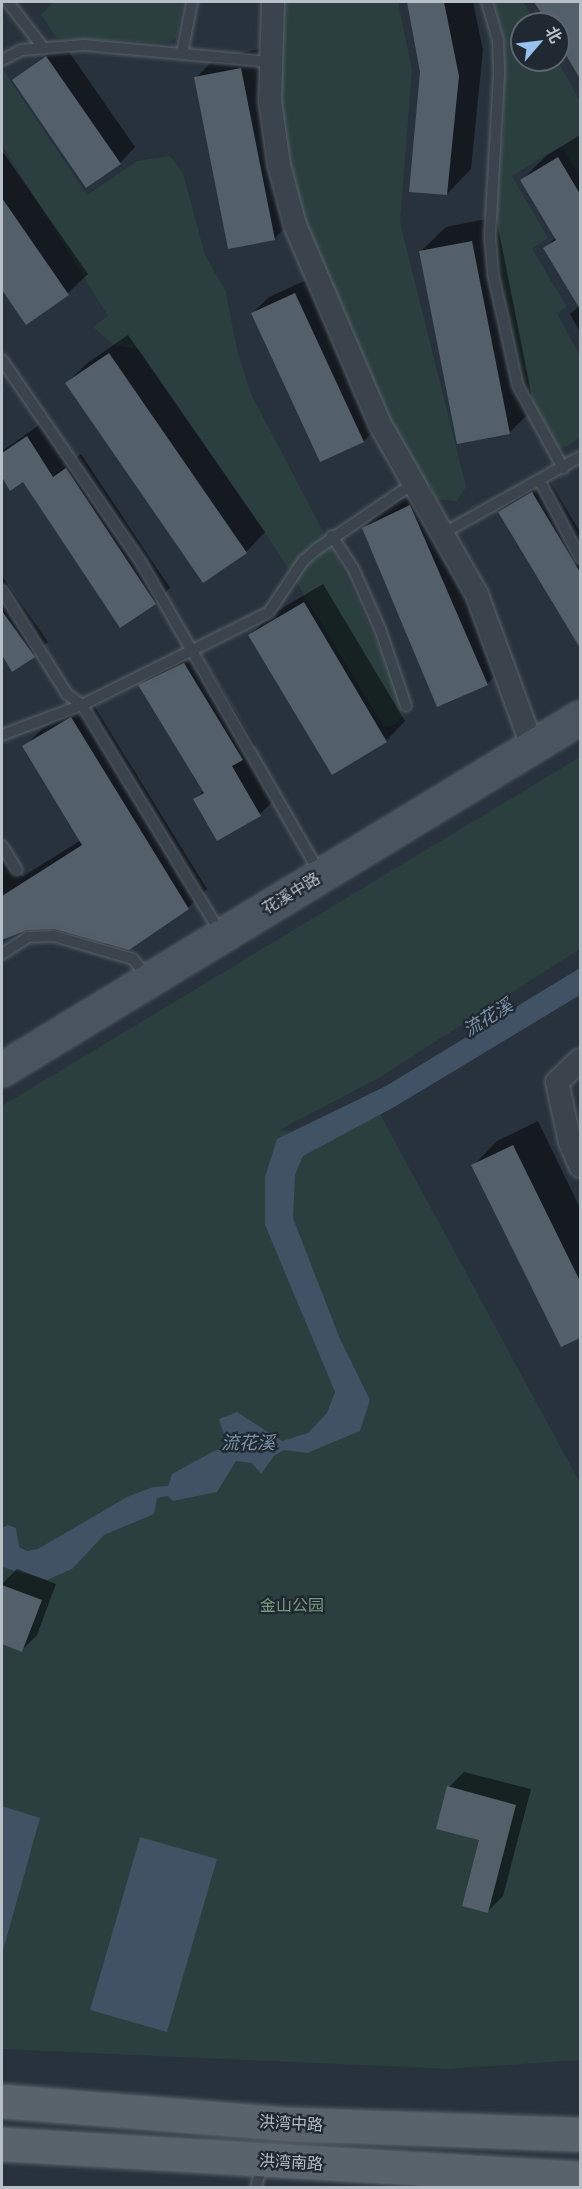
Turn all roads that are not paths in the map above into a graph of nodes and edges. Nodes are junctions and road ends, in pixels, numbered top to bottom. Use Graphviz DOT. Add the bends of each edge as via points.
graph roads {
  1 [pos="192,2"];
  2 [pos="273,2"];
  3 [pos="487,2"];
  4 [pos="11,3"];
  5 [pos="44,49"];
  6 [pos="182,54"];
  7 [pos="2,60"];
  8 [pos="270,62"];
  9 [pos="2,360"];
  10 [pos="580,458"];
  11 [pos="562,468"];
  12 [pos="540,481"];
  13 [pos="414,483"];
  14 [pos="442,534"];
  15 [pos="332,536"];
  16 [pos="580,558"];
  17 [pos="2,590"];
  18 [pos="189,651"];
  19 [pos="82,705"];
  20 [pos="406,706"];
  21 [pos="580,718"];
  22 [pos="2,735"];
  23 [pos="533,748"];
  24 [pos="2,846"];
  25 [pos="17,870"];
  26 [pos="321,875"];
  27 [pos="222,935"];
  28 [pos="2,954"];
  29 [pos="149,979"];
  30 [pos="580,1060"];
  31 [pos="2,1070"];
  32 [pos="580,1166"];
  33 [pos="2,2101"];
  34 [pos="580,2134"];
  35 [pos="2,2144"];
  36 [pos="260,2174"];
  37 [pos="580,2178"];
  1 -- 6 [label="lane"];
  2 -- 8 [label="street"];
  3 -- 11 [label="lane" via="498,39 499,75 490,238 493,274 518,386"];
  4 -- 5 [label="lane"];
  5 -- 6 [label="lane" via="84,45"];
  5 -- 7 [label="lane" via="22,50"];
  6 -- 8 [label="lane"];
  8 -- 13 [label="street" via="270,101 279,165 295,225 380,424"];
  9 -- 18 [label="lane" via="141,564"];
  10 -- 11 [label="lane"];
  11 -- 12 [label="lane"];
  12 -- 14 [label="lane"];
  12 -- 16 [label="lane"];
  13 -- 14 [label="street"];
  13 -- 15 [label="lane"];
  14 -- 23 [label="street" via="477,595"];
  15 -- 18 [label="lane" via="303,561 269,612"];
  15 -- 20 [label="lane" via="353,568 380,629"];
  17 -- 19 [label="lane" via="67,694"];
  18 -- 19 [label="lane"];
  18 -- 26 [label="lane"];
  19 -- 22 [label="lane"];
  19 -- 27 [label="lane"];
  21 -- 23 [label="street, 花溪中路"];
  23 -- 26 [label="street, 花溪中路"];
  24 -- 25 [label="lane"];
  26 -- 27 [label="street, 花溪中路"];
  27 -- 29 [label="street, 花溪中路"];
  28 -- 29 [label="lane" via="28,937 54,936 133,959"];
  29 -- 31 [label="street, 花溪中路"];
  30 -- 32 [label="street" via="557,1082 570,1142"];
  33 -- 34 [label="main road, 洪湾中路" via="289,2124"];
  35 -- 36 [label="main road, 洪湾南路"];
  36 -- 37 [label="main road, 洪湾南路"];
}
